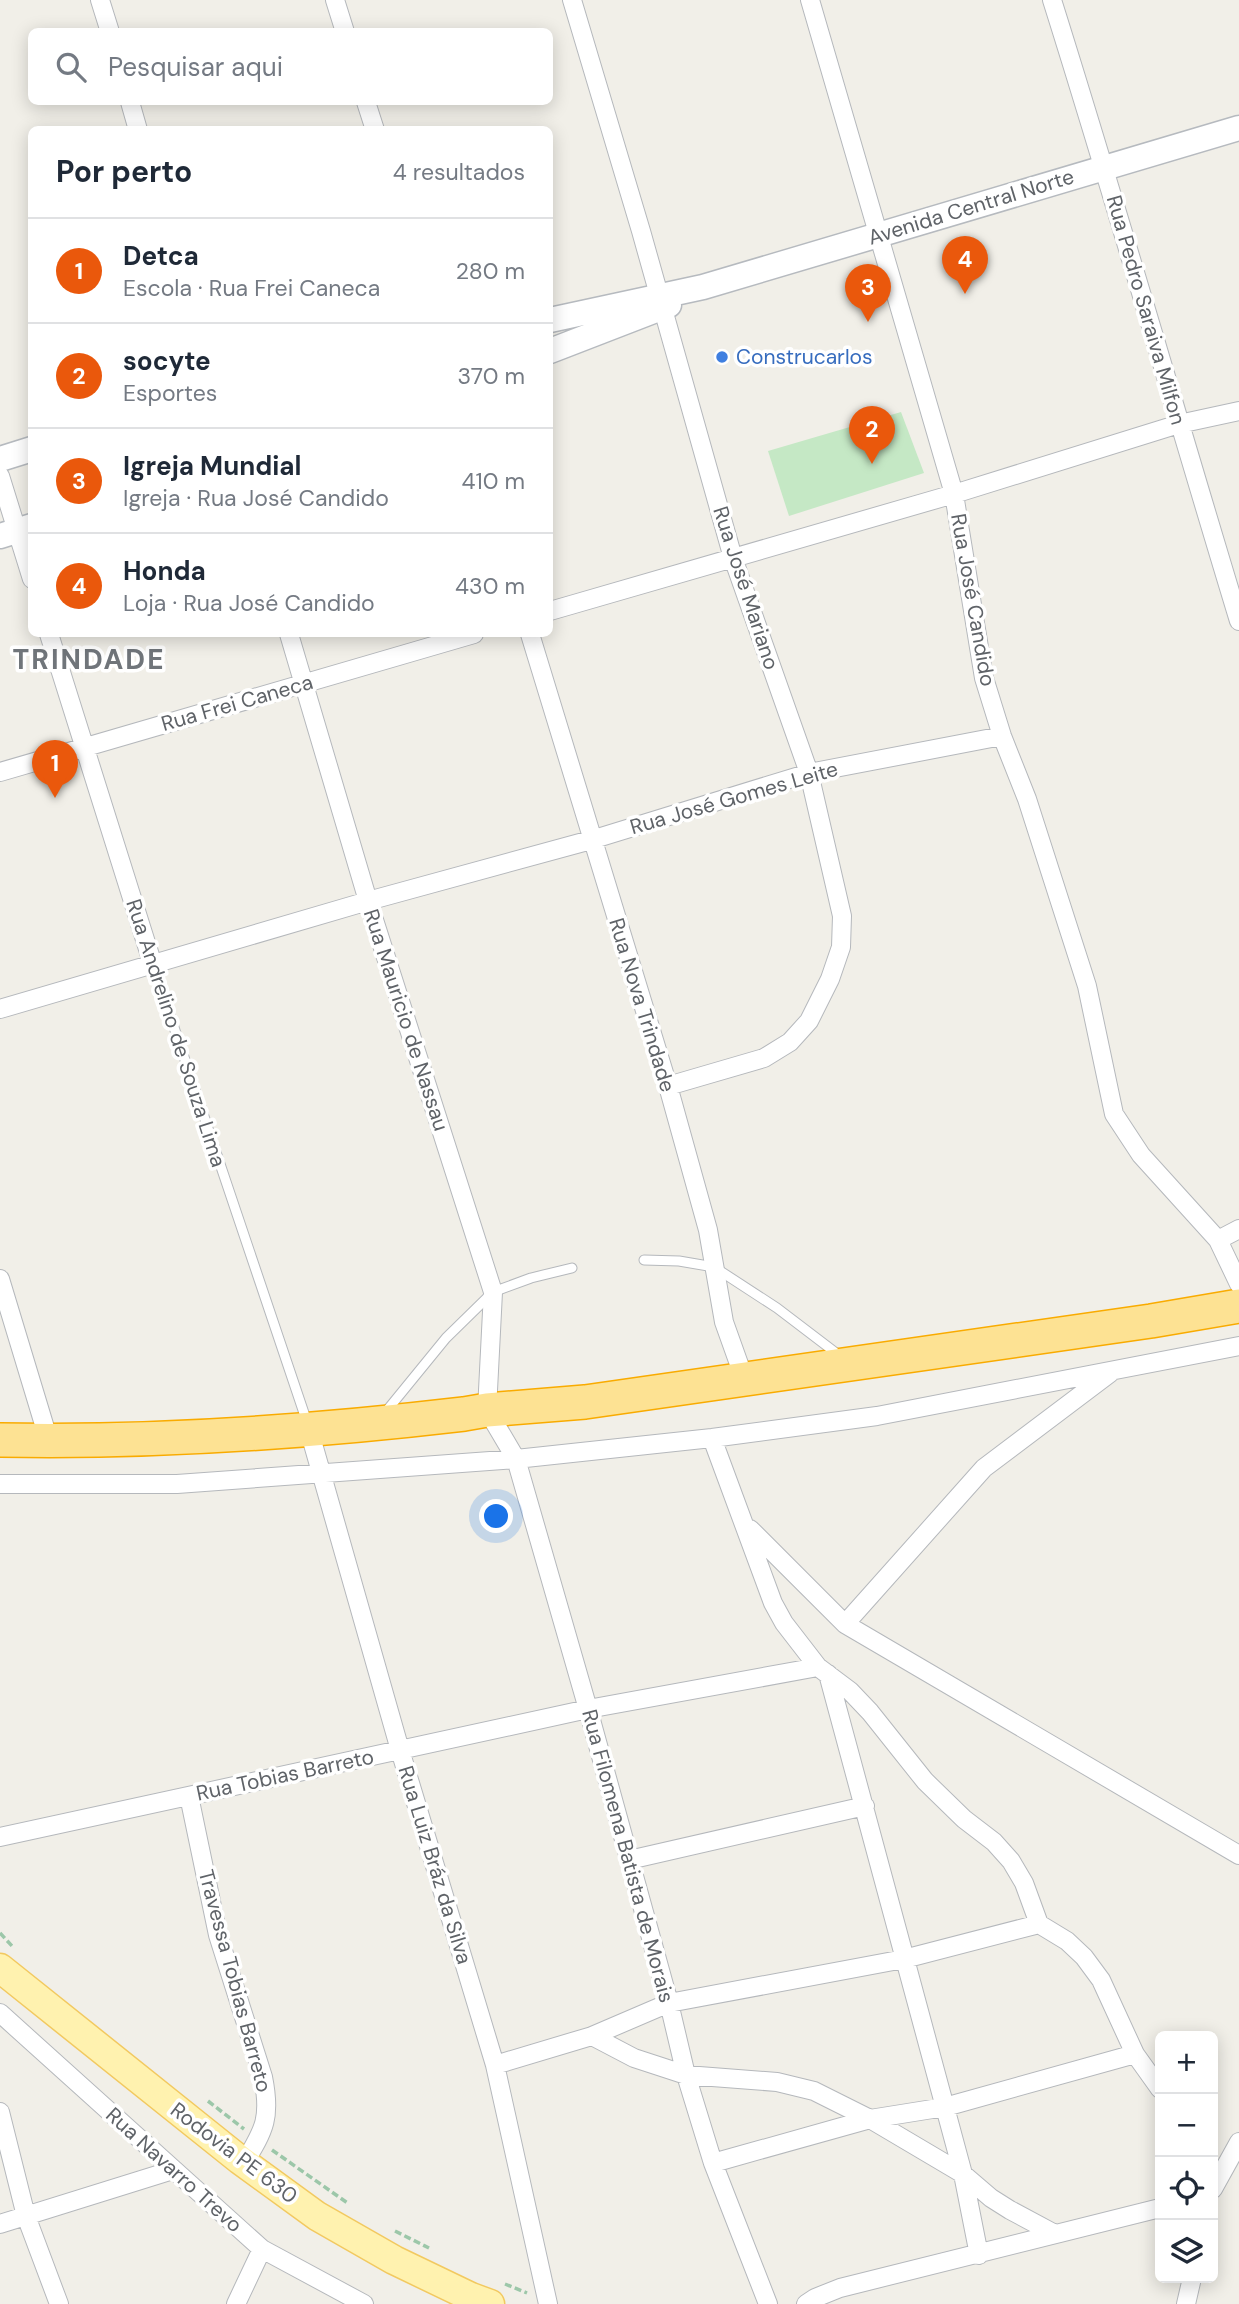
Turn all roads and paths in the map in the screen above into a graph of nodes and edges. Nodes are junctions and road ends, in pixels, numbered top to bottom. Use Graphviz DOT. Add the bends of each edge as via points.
graph roads {
  1 [pos="100,0"];
  2 [pos="335,0"];
  3 [pos="572,0"];
  4 [pos="810,0"];
  5 [pos="1052,0"];
  6 [pos="109,28"];
  7 [pos="344,28"];
  8 [pos="131,105"];
  9 [pos="367,105"];
  10 [pos="137,126"];
  11 [pos="374,126"];
  12 [pos="1239,128"];
  13 [pos="1105,167"];
  14 [pos="879,235"];
  15 [pos="661,301"];
  16 [pos="553,319"];
  17 [pos="553,350"];
  18 [pos="1239,411"];
  19 [pos="1179,424"];
  20 [pos="28,450"];
  21 [pos="0,459"];
  22 [pos="0,477"];
  23 [pos="954,494"];
  24 [pos="16,531"];
  25 [pos="733,558"];
  26 [pos="28,567"];
  27 [pos="553,610"];
  28 [pos="1239,621"];
  29 [pos="49,637"];
  30 [pos="290,637"];
  31 [pos="464,637"];
  32 [pos="531,637"];
  33 [pos="303,684"];
  34 [pos="1002,736"];
  35 [pos="84,746"];
  36 [pos="0,772"];
  37 [pos="809,773"];
  38 [pos="591,840"];
  39 [pos="368,901"];
  40 [pos="153,965"];
  41 [pos="0,1009"];
  42 [pos="668,1086"];
  43 [pos="1239,1229"];
  44 [pos="1218,1240"];
  45 [pos="644,1260"];
  46 [pos="714,1267"];
  47 [pos="572,1268"];
  48 [pos="0,1279"];
  49 [pos="1239,1284"];
  50 [pos="493,1292"];
  51 [pos="1239,1306"];
  52 [pos="1239,1346"];
  53 [pos="850,1363"];
  54 [pos="1115,1370"];
  55 [pos="744,1378"];
  56 [pos="487,1410"];
  57 [pos="375,1424"];
  58 [pos="309,1430"];
  59 [pos="712,1438"];
  60 [pos="0,1440"];
  61 [pos="49,1441"];
  62 [pos="516,1459"];
  63 [pos="322,1472"];
  64 [pos="0,1485"];
  65 [pos="744,1522"];
  66 [pos="845,1624"];
  67 [pos="823,1671"];
  68 [pos="589,1709"];
  69 [pos="400,1750"];
  70 [pos="189,1796"];
  71 [pos="865,1806"];
  72 [pos="0,1837"];
  73 [pos="1239,1856"];
  74 [pos="629,1860"];
  75 [pos="1039,1924"];
  76 [pos="904,1959"];
  77 [pos="0,1968"];
  78 [pos="669,2003"];
  79 [pos="0,2013"];
  80 [pos="592,2036"];
  81 [pos="1135,2054"];
  82 [pos="495,2065"];
  83 [pos="686,2075"];
  84 [pos="1155,2082"];
  85 [pos="945,2107"];
  86 [pos="0,2112"];
  87 [pos="870,2119"];
  88 [pos="1239,2142"];
  89 [pos="244,2163"];
  90 [pos="713,2163"];
  91 [pos="173,2170"];
  92 [pos="1218,2171"];
  93 [pos="963,2174"];
  94 [pos="1155,2209"];
  95 [pos="26,2216"];
  96 [pos="0,2224"];
  97 [pos="1053,2233"];
  98 [pos="262,2249"];
  99 [pos="979,2255"];
  100 [pos="1191,2283"];
  101 [pos="551,2303"];
  102 [pos="58,2304"];
  103 [pos="236,2304"];
  104 [pos="364,2304"];
  105 [pos="490,2304"];
  106 [pos="768,2304"];
  107 [pos="806,2304"];
  108 [pos="1186,2304"];
  1 -- 6 [label="street"];
  2 -- 7 [label="street"];
  3 -- 15 [label="street, Rua José Mariano"];
  4 -- 14 [label="street, Rua José Candido"];
  5 -- 13 [label="street, Rua Pedro Saraiva Milfon"];
  8 -- 10 [label="street"];
  9 -- 11 [label="street"];
  12 -- 13 [label="main road, Avenida Central Norte"];
  13 -- 14 [label="main road, Avenida Central Norte"];
  13 -- 19 [label="street, Rua Pedro Saraiva Milfon"];
  14 -- 15 [label="main road, Avenida Central Norte"];
  14 -- 23 [label="street, Rua José Candido"];
  15 -- 16 [label="main road"];
  15 -- 17 [label="main road"];
  15 -- 25 [label="street, Rua José Mariano"];
  18 -- 19 [label="street"];
  19 -- 23 [label="street"];
  19 -- 28 [label="street, Rua Pedro Saraiva Milfon"];
  20 -- 21 [label="main road"];
  22 -- 24 [label="street"];
  23 -- 25 [label="street"];
  23 -- 34 [label="street, Rua José Candido" via="984,678"];
  24 -- 26 [label="street"];
  25 -- 27 [label="street"];
  25 -- 37 [label="street, Rua José Mariano"];
  29 -- 35 [label="street, Rua Andrelino de Souza Lima"];
  30 -- 33 [label="street, Rua Mauricio de Nassau"];
  31 -- 33 [label="street, Rua Frei Caneca"];
  32 -- 38 [label="street, Rua Nova Trindade"];
  33 -- 35 [label="street, Rua Frei Caneca"];
  33 -- 39 [label="street, Rua Mauricio de Nassau"];
  34 -- 37 [label="street, Rua José Gomes Leite"];
  34 -- 44 [label="street, Rua José Candido" via="1087,986 1114,1114 1141,1155"];
  35 -- 36 [label="street, Rua Frei Caneca"];
  35 -- 40 [label="street, Rua Andrelino de Souza Lima"];
  37 -- 38 [label="street, Rua José Gomes Leite"];
  37 -- 42 [label="street, Rua José Mariano" via="842,916 841,947 830,979 809,1021 790,1042 764,1058"];
  38 -- 39 [label="street, Rua José Gomes Leite"];
  38 -- 42 [label="street, Rua Nova Trindade"];
  39 -- 40 [label="street, Rua José Gomes Leite"];
  39 -- 50 [label="street, Rua Mauricio de Nassau"];
  40 -- 41 [label="street, Rua José Gomes Leite"];
  40 -- 58 [label="lane, Rua Andrelino de Souza Lima"];
  42 -- 46 [label="street, Rua Nova Trindade"];
  43 -- 44 [label="street"];
  44 -- 49 [label="street, Rua José Candido"];
  45 -- 46 [label="lane"];
  46 -- 53 [label="lane"];
  46 -- 55 [label="street, Rua Nova Trindade" via="724,1322"];
  47 -- 50 [label="lane"];
  48 -- 61 [label="street"];
  50 -- 56 [label="street, Rua Mauricio de Nassau"];
  50 -- 57 [label="lane" via="446,1338"];
  51 -- 53 [label="highway"];
  52 -- 54 [label="street"];
  53 -- 55 [label="highway"];
  54 -- 59 [label="street" via="877,1416"];
  54 -- 66 [label="street" via="984,1468"];
  55 -- 56 [label="highway" via="585,1402"];
  56 -- 57 [label="highway"];
  56 -- 62 [label="street, Rua Filomena Batista de Morais"];
  57 -- 58 [label="highway"];
  58 -- 61 [label="highway"];
  58 -- 63 [label="street, Rua Luiz Bráz da Silva"];
  59 -- 62 [label="street"];
  59 -- 65 [label="street"];
  60 -- 61 [label="highway"];
  62 -- 63 [label="street"];
  62 -- 68 [label="street, Rua Filomena Batista de Morais"];
  63 -- 64 [label="street" via="177,1484"];
  63 -- 69 [label="street, Rua Luiz Bráz da Silva"];
  65 -- 66 [label="street"];
  65 -- 67 [label="street" via="773,1603"];
  66 -- 73 [label="street"];
  67 -- 68 [label="street, Rua Tobias Barreto"];
  67 -- 71 [label="street"];
  67 -- 75 [label="street" via="850,1690 925,1781 1011,1861"];
  68 -- 69 [label="street, Rua Tobias Barreto"];
  68 -- 74 [label="street, Rua Filomena Batista de Morais"];
  69 -- 70 [label="street, Rua Tobias Barreto"];
  69 -- 82 [label="street, Rua Luiz Bráz da Silva"];
  70 -- 72 [label="street, Rua Tobias Barreto"];
  70 -- 89 [label="street, Travessa Tobias Barreto" via="218,1935 268,2101 266,2120"];
  71 -- 74 [label="street"];
  71 -- 76 [label="street"];
  74 -- 78 [label="street, Rua Filomena Batista de Morais"];
  75 -- 76 [label="street"];
  75 -- 81 [label="street" via="1067,1941 1101,1980"];
  76 -- 78 [label="street"];
  76 -- 85 [label="street"];
  77 -- 89 [label="main road, Rodovia PE 630"];
  78 -- 80 [label="street"];
  78 -- 83 [label="street, Rua Filomena Batista de Morais"];
  79 -- 91 [label="street, Rua Navarro Trevo"];
  80 -- 82 [label="street"];
  80 -- 83 [label="street" via="634,2058"];
  81 -- 84 [label="street"];
  81 -- 85 [label="street"];
  82 -- 101 [label="street, Rua Luiz Bráz da Silva"];
  83 -- 87 [label="street" via="796,2086"];
  83 -- 90 [label="street, Rua Filomena Batista de Morais"];
  85 -- 87 [label="street"];
  85 -- 93 [label="street"];
  86 -- 95 [label="street"];
  87 -- 90 [label="street"];
  87 -- 93 [label="street"];
  88 -- 92 [label="street"];
  89 -- 105 [label="main road, Rodovia PE 630" via="352,2238"];
  90 -- 106 [label="street, Rua Filomena Batista de Morais"];
  91 -- 95 [label="street"];
  91 -- 98 [label="street, Rua Navarro Trevo"];
  93 -- 97 [label="street" via="991,2198"];
  93 -- 99 [label="street"];
  94 -- 97 [label="street"];
  95 -- 96 [label="street"];
  95 -- 102 [label="street"];
  97 -- 99 [label="street"];
  98 -- 103 [label="street"];
  98 -- 104 [label="street, Rua Navarro Trevo"];
  99 -- 107 [label="street" via="840,2288"];
  100 -- 108 [label="street"];
}
